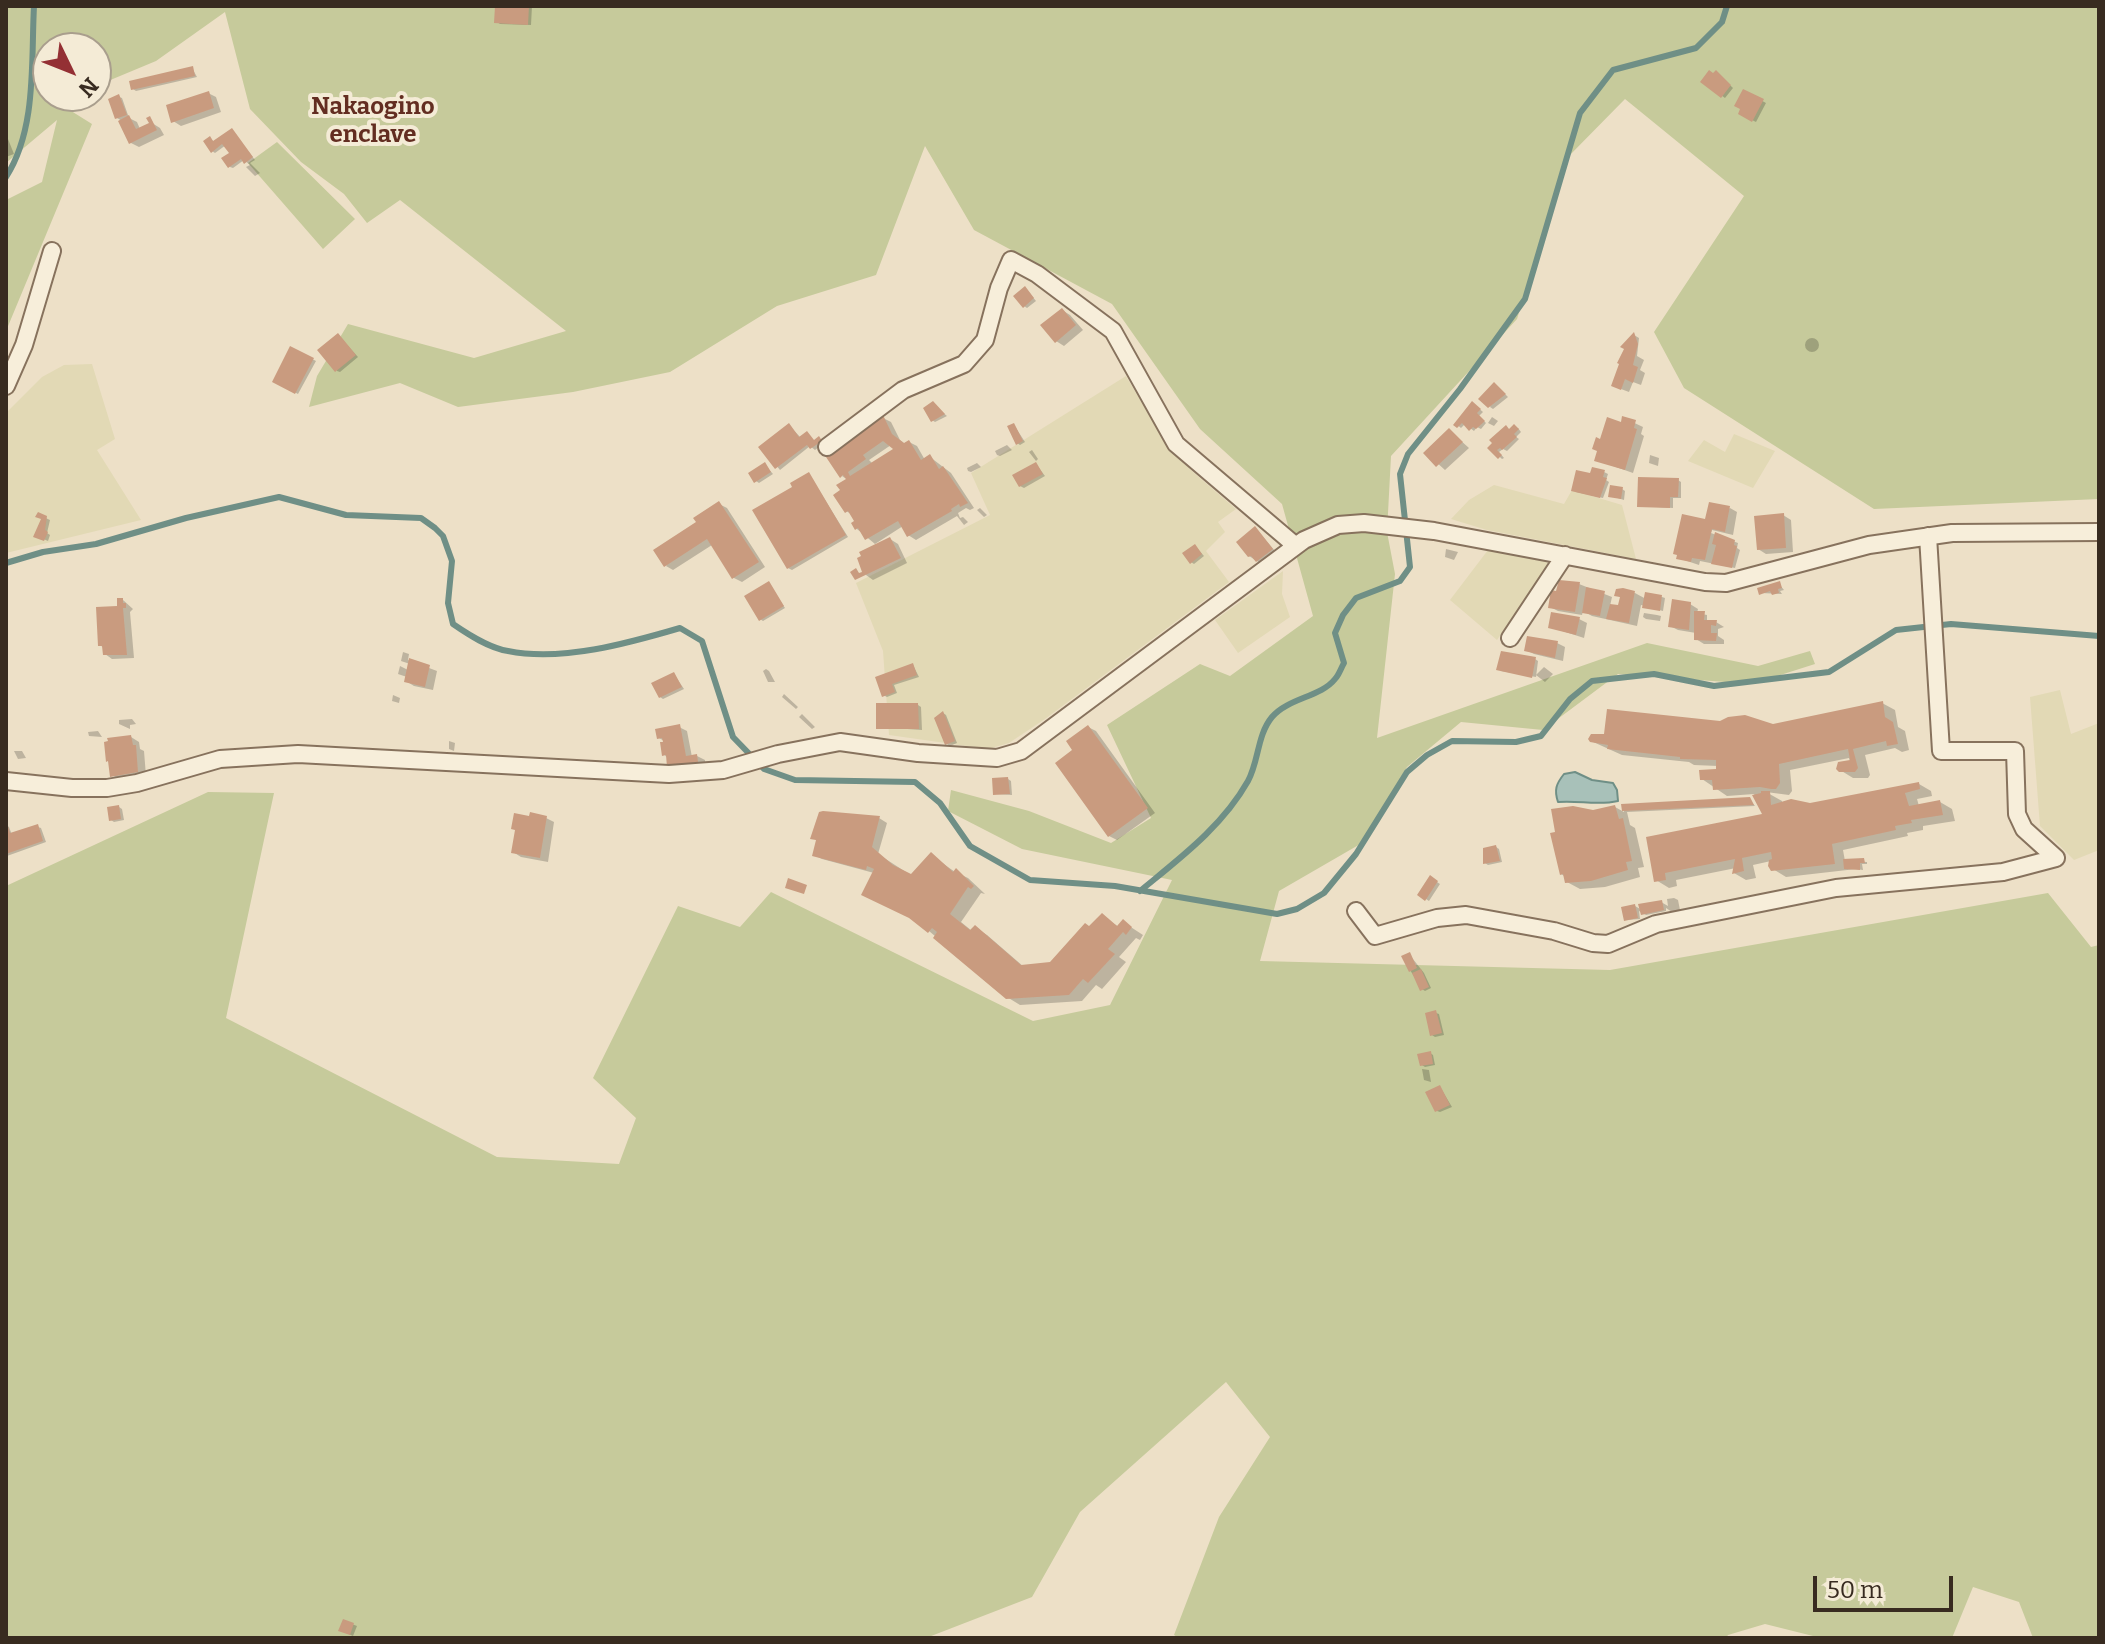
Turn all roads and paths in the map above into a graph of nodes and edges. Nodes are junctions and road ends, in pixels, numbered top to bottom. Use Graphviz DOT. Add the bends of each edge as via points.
graph roads {
  1 [pos="52,251"];
  2 [pos="6,386"];
  3 [pos="827,447"];
  4 [pos="2099,532"];
  5 [pos="1928,536"];
  6 [pos="1296,546"];
  7 [pos="1565,555"];
  8 [pos="1510,638"];
  9 [pos="6,781"];
  10 [pos="1452,898"];
  11 [pos="1456,915"];
  12 [pos="1361,917"];
  1 -- 2 [label="street"];
  3 -- 6 [label="street" via="903,390 964,364 985,340 1011,260 1113,331 1176,444"];
  4 -- 5 [label="street"];
  5 -- 7 [label="street" via="1869,545 1726,583"];
  5 -- 11 [label="street" via="1941,751 2015,751 2017,814 2024,829 2056,858 2003,872 1836,888 1656,924 1608,944"];
  6 -- 7 [label="street" via="1338,525 1364,523"];
  6 -- 9 [label="street" via="1021,751 997,758 840,742 723,770 669,774 298,754 220,759 107,788"];
  7 -- 8 [label="street"];
  10 -- 11 [label="street"];
  11 -- 12 [label="street" via="1375,936"];
}
